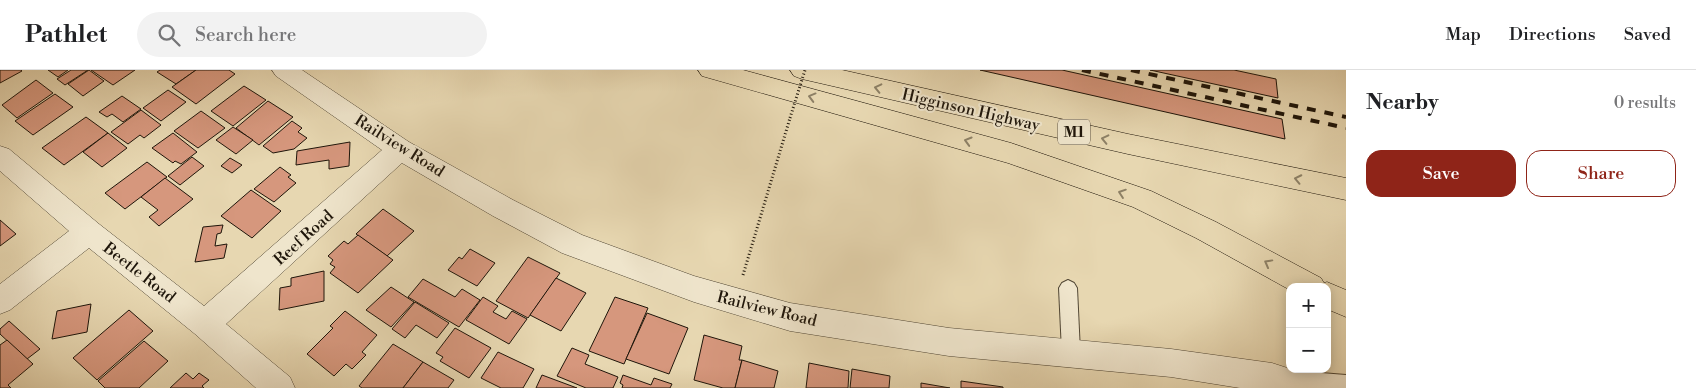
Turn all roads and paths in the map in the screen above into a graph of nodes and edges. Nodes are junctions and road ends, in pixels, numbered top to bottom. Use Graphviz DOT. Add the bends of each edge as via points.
graph roads {
  1 [pos="284,70"];
  2 [pos="710,70"];
  3 [pos="804,70"];
  4 [pos="400,149"];
  5 [pos="0,156"];
  6 [pos="1346,189"];
  7 [pos="89,232"];
  8 [pos="1304,283"];
  9 [pos="1068,288"];
  10 [pos="1331,297"];
  11 [pos="0,301"];
  12 [pos="735,302"];
  13 [pos="1346,304"];
  14 [pos="205,324"];
  15 [pos="1071,352"];
  16 [pos="1272,378"];
  17 [pos="1346,384"];
  18 [pos="279,388"];
  19 [pos="1304,388"];
  1 -- 4 [label="street, Railview Road"];
  8 -- 2 [label="highway, one-way" via="1206,230 1142,200 1011,153"];
  6 -- 3 [label="highway, Higginson Highway / M1, one-way" via="1128,144"];
  3 -- 12 [label="path, bridge"];
  4 -- 12 [label="street, Railview Road" via="572,244"];
  4 -- 14 [label="street, Reef Road"];
  5 -- 7 [label="street, Beetle Road"];
  7 -- 11 [label="street"];
  7 -- 14 [label="street, Beetle Road"];
  9 -- 15 [label="lane"];
  10 -- 13 [label="highway"];
  12 -- 15 [label="street, Railview Road" via="790,317 939,340"];
  14 -- 18 [label="street, Beetle Road"];
  15 -- 16 [label="street, Railview Road"];
  16 -- 17 [label="lane"];
  16 -- 19 [label="street, Railview Road"];
}
